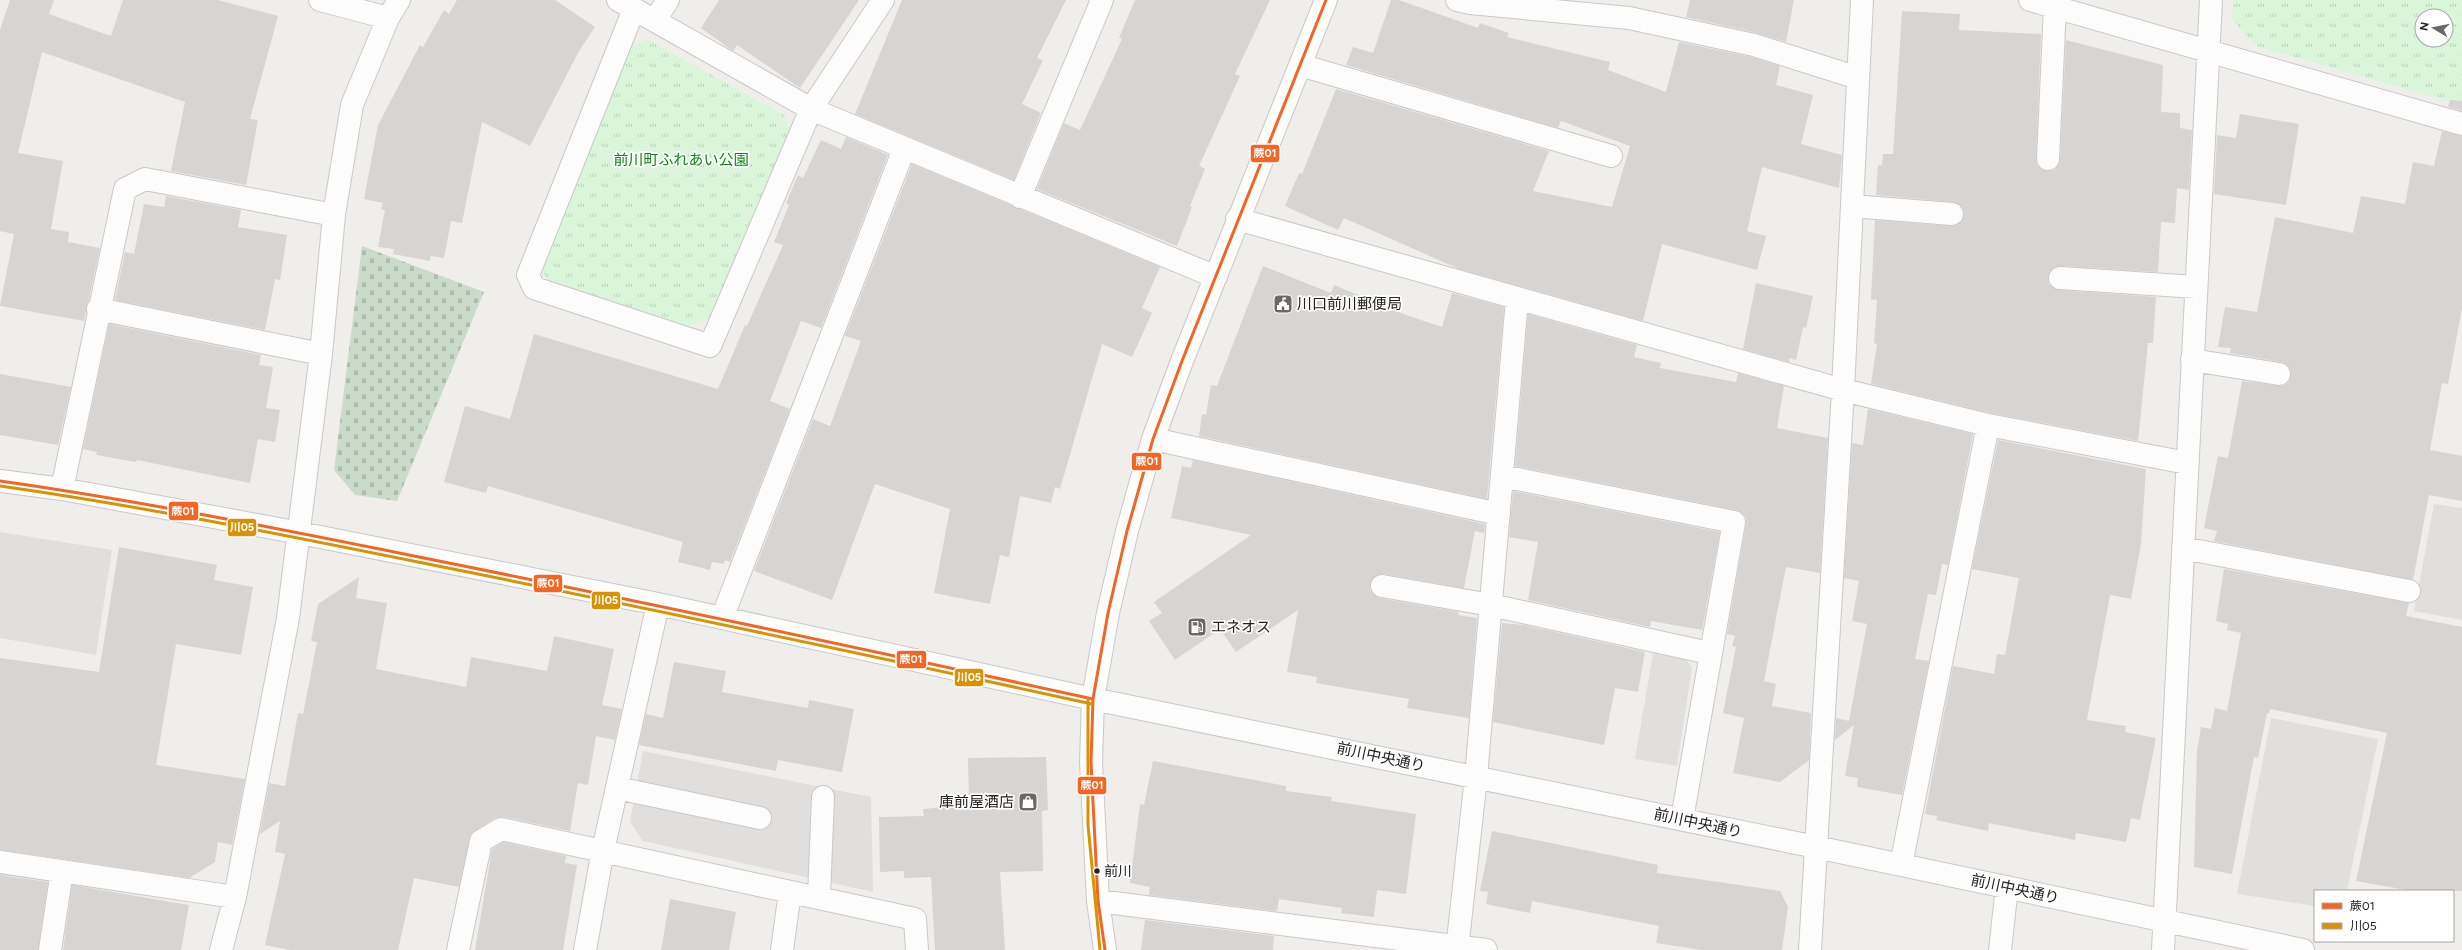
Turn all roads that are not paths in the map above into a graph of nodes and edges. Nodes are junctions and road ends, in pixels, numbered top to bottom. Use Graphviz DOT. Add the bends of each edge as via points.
graph roads {
  1 [pos="320,0"];
  2 [pos="668,0"];
  3 [pos="883,0"];
  4 [pos="1102,0"];
  5 [pos="1326,0"];
  6 [pos="1457,0"];
  7 [pos="1862,0"];
  8 [pos="2030,0"];
  9 [pos="2211,0"];
  10 [pos="626,4"];
  11 [pos="2055,7"];
  12 [pos="394,9"];
  13 [pos="655,20"];
  14 [pos="2208,51"];
  15 [pos="1300,65"];
  16 [pos="1858,78"];
  17 [pos="811,108"];
  18 [pos="2462,124"];
  19 [pos="904,149"];
  20 [pos="1611,156"];
  21 [pos="2048,159"];
  22 [pos="1020,197"];
  23 [pos="1852,206"];
  24 [pos="1952,214"];
  25 [pos="334,216"];
  26 [pos="1237,219"];
  27 [pos="1216,277"];
  28 [pos="2060,278"];
  29 [pos="2196,286"];
  30 [pos="1517,299"];
  31 [pos="98,309"];
  32 [pos="321,354"];
  33 [pos="2192,360"];
  34 [pos="2279,374"];
  35 [pos="1843,390"];
  36 [pos="1988,425"];
  37 [pos="1153,439"];
  38 [pos="2187,463"];
  39 [pos="1502,476"];
  40 [pos="0,481"];
  41 [pos="62,489"];
  42 [pos="1499,514"];
  43 [pos="300,533"];
  44 [pos="2183,548"];
  45 [pos="1382,586"];
  46 [pos="2409,591"];
  47 [pos="658,604"];
  48 [pos="1491,605"];
  49 [pos="722,618"];
  50 [pos="1710,653"];
  51 [pos="1093,699"];
  52 [pos="1476,777"];
  53 [pos="617,788"];
  54 [pos="824,797"];
  55 [pos="760,818"];
  56 [pos="1682,819"];
  57 [pos="1816,847"];
  58 [pos="603,850"];
  59 [pos="0,862"];
  60 [pos="1901,865"];
  61 [pos="62,871"];
  62 [pos="2007,887"];
  63 [pos="790,892"];
  64 [pos="235,896"];
  65 [pos="819,896"];
  66 [pos="1098,901"];
  67 [pos="2164,921"];
  68 [pos="1457,948"];
  69 [pos="50,950"];
  70 [pos="222,950"];
  71 [pos="458,950"];
  72 [pos="585,950"];
  73 [pos="782,950"];
  74 [pos="917,950"];
  75 [pos="1105,950"];
  76 [pos="1486,950"];
  77 [pos="1810,950"];
  78 [pos="2000,950"];
  79 [pos="2163,950"];
  80 [pos="2303,950"];
  1 -- 12 [label="street"];
  2 -- 13 [label="street"];
  3 -- 17 [label="street"];
  4 -- 22 [label="street"];
  5 -- 15 [label="street"];
  6 -- 16 [label="street" via="1629,18 1754,45"];
  7 -- 16 [label="street"];
  8 -- 11 [label="street"];
  9 -- 14 [label="street"];
  10 -- 13 [label="street"];
  10 -- 17 [label="street" via="528,275 534,288 710,346"];
  11 -- 14 [label="street"];
  11 -- 21 [label="street"];
  12 -- 25 [label="street" via="352,105"];
  13 -- 17 [label="street"];
  14 -- 18 [label="street"];
  14 -- 29 [label="street"];
  15 -- 20 [label="street"];
  15 -- 26 [label="street"];
  16 -- 23 [label="street"];
  17 -- 19 [label="street"];
  19 -- 22 [label="street"];
  19 -- 49 [label="street"];
  22 -- 27 [label="street"];
  23 -- 24 [label="street"];
  23 -- 35 [label="street"];
  25 -- 31 [label="street" via="145,179 125,189"];
  25 -- 32 [label="street"];
  26 -- 27 [label="street"];
  26 -- 30 [label="street"];
  27 -- 37 [label="street"];
  28 -- 29 [label="street"];
  29 -- 33 [label="street"];
  30 -- 35 [label="street"];
  30 -- 39 [label="street"];
  31 -- 32 [label="street"];
  31 -- 41 [label="street"];
  32 -- 43 [label="street"];
  33 -- 34 [label="street"];
  33 -- 38 [label="street"];
  35 -- 36 [label="street"];
  35 -- 57 [label="street"];
  36 -- 38 [label="street"];
  36 -- 60 [label="street"];
  37 -- 42 [label="street"];
  37 -- 51 [label="street" via="1127,531 1108,613"];
  38 -- 44 [label="street"];
  39 -- 42 [label="street"];
  39 -- 50 [label="street" via="1734,522"];
  40 -- 41 [label="street, 前川中央通り"];
  41 -- 43 [label="street, 前川中央通り"];
  42 -- 48 [label="street"];
  43 -- 47 [label="street, 前川中央通り"];
  43 -- 64 [label="street" via="288,618"];
  44 -- 46 [label="street"];
  44 -- 67 [label="street"];
  45 -- 48 [label="street"];
  47 -- 49 [label="street, 前川中央通り"];
  47 -- 53 [label="street"];
  48 -- 50 [label="street"];
  48 -- 52 [label="street"];
  49 -- 51 [label="street, 前川中央通り"];
  50 -- 56 [label="street"];
  51 -- 52 [label="street, 前川中央通り"];
  51 -- 66 [label="street" via="1091,762"];
  52 -- 56 [label="street, 前川中央通り"];
  52 -- 68 [label="street"];
  53 -- 55 [label="street"];
  53 -- 58 [label="street"];
  54 -- 65 [label="street"];
  56 -- 57 [label="street, 前川中央通り"];
  57 -- 60 [label="street, 前川中央通り"];
  57 -- 77 [label="street"];
  58 -- 63 [label="street"];
  58 -- 71 [label="street" via="501,829 481,841"];
  58 -- 72 [label="street"];
  59 -- 61 [label="street"];
  60 -- 62 [label="street, 前川中央通り"];
  61 -- 64 [label="street"];
  61 -- 69 [label="street"];
  62 -- 67 [label="street, 前川中央通り"];
  62 -- 78 [label="street"];
  63 -- 65 [label="street"];
  63 -- 73 [label="street"];
  64 -- 70 [label="street"];
  65 -- 74 [label="street" via="916,919"];
  66 -- 68 [label="street"];
  66 -- 75 [label="street"];
  67 -- 79 [label="street"];
  67 -- 80 [label="street, 前川中央通り"];
  68 -- 76 [label="street"];
}
